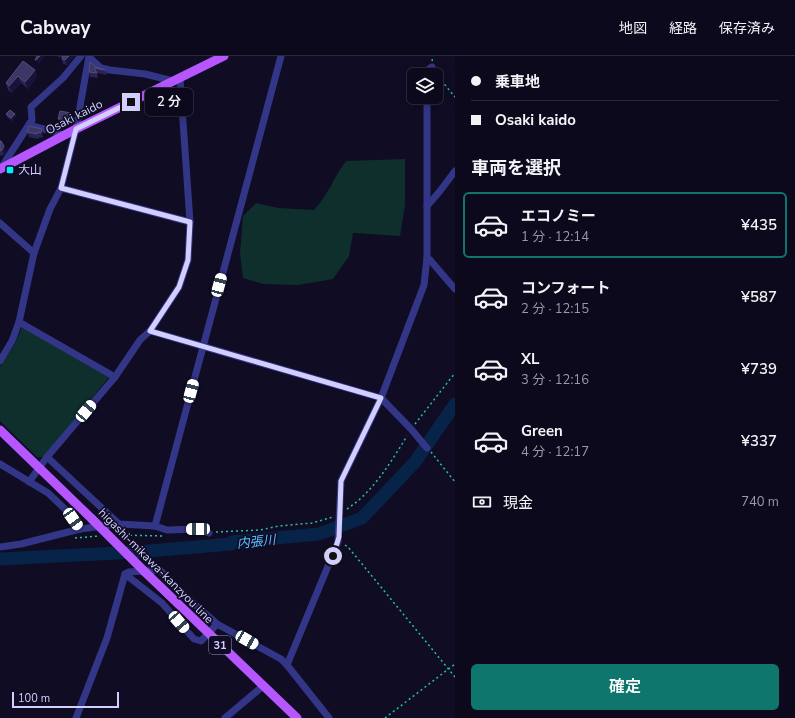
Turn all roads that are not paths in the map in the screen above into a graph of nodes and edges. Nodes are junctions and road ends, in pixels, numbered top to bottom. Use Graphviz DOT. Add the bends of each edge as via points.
graph roads {
  1 [pos="81,56"];
  2 [pos="224,56"];
  3 [pos="281,56"];
  4 [pos="90,57"];
  5 [pos="176,80"];
  6 [pos="427,104"];
  7 [pos="30,124"];
  8 [pos="76,129"];
  9 [pos="62,136"];
  10 [pos="0,169"];
  11 [pos="455,171"];
  12 [pos="61,188"];
  13 [pos="427,206"];
  14 [pos="190,222"];
  15 [pos="0,223"];
  16 [pos="34,253"];
  17 [pos="427,258"];
  18 [pos="455,289"];
  19 [pos="19,322"];
  20 [pos="150,331"];
  21 [pos="203,346"];
  22 [pos="0,361"];
  23 [pos="115,377"];
  24 [pos="381,398"];
  25 [pos="0,430"];
  26 [pos="427,448"];
  27 [pos="47,457"];
  28 [pos="0,464"];
  29 [pos="39,468"];
  30 [pos="29,482"];
  31 [pos="119,524"];
  32 [pos="155,526"];
  33 [pos="80,529"];
  34 [pos="208,533"];
  35 [pos="0,547"];
  36 [pos="125,574"];
  37 [pos="217,624"];
  38 [pos="208,634"];
  39 [pos="287,665"];
  40 [pos="263,686"];
  41 [pos="76,718"];
  42 [pos="225,718"];
  43 [pos="297,718"];
  44 [pos="329,718"];
  1 -- 7 [label="street" via="63,78 31,108"];
  2 -- 5 [label="main road, Osaki kaido"];
  3 -- 21 [label="street"];
  4 -- 5 [label="street" via="101,68"];
  4 -- 8 [label="street"];
  5 -- 8 [label="main road, Osaki kaido"];
  5 -- 14 [label="street"];
  6 -- 13 [label="street"];
  7 -- 9 [label="street"];
  7 -- 10 [label="street"];
  8 -- 9 [label="main road, Osaki kaido"];
  8 -- 12 [label="street"];
  9 -- 10 [label="main road, Osaki kaido"];
  11 -- 13 [label="street"];
  12 -- 14 [label="street"];
  12 -- 16 [label="street" via="50,209"];
  13 -- 17 [label="street"];
  14 -- 20 [label="street" via="188,260 179,287"];
  15 -- 16 [label="street"];
  16 -- 19 [label="street"];
  17 -- 18 [label="street"];
  17 -- 24 [label="street" via="424,285"];
  19 -- 22 [label="street" via="12,341"];
  19 -- 23 [label="street"];
  20 -- 21 [label="street"];
  20 -- 23 [label="street" via="140,340"];
  21 -- 24 [label="street"];
  21 -- 32 [label="street"];
  23 -- 27 [label="street"];
  24 -- 26 [label="street"];
  24 -- 39 [label="street" via="341,481 339,540"];
  25 -- 29 [label="main road, higashi-mikawa-kanzyou line / 31"];
  27 -- 29 [label="street"];
  27 -- 31 [label="street"];
  28 -- 30 [label="street"];
  29 -- 30 [label="street"];
  29 -- 38 [label="main road, higashi-mikawa-kanzyou line / 31, bridge"];
  30 -- 33 [label="street" via="62,505"];
  31 -- 32 [label="street"];
  31 -- 33 [label="street"];
  32 -- 34 [label="street" via="167,530 198,529"];
  33 -- 35 [label="street"];
  36 -- 37 [label="street" via="160,570 176,588"];
  36 -- 38 [label="street" via="162,603 194,639 201,641"];
  36 -- 41 [label="street" via="107,638"];
  37 -- 38 [label="street"];
  37 -- 39 [label="street"];
  38 -- 40 [label="main road, higashi-mikawa-kanzyou line / 31"];
  39 -- 44 [label="street"];
  40 -- 42 [label="street"];
  40 -- 43 [label="main road, higashi-mikawa-kanzyou line / 31"];
}
